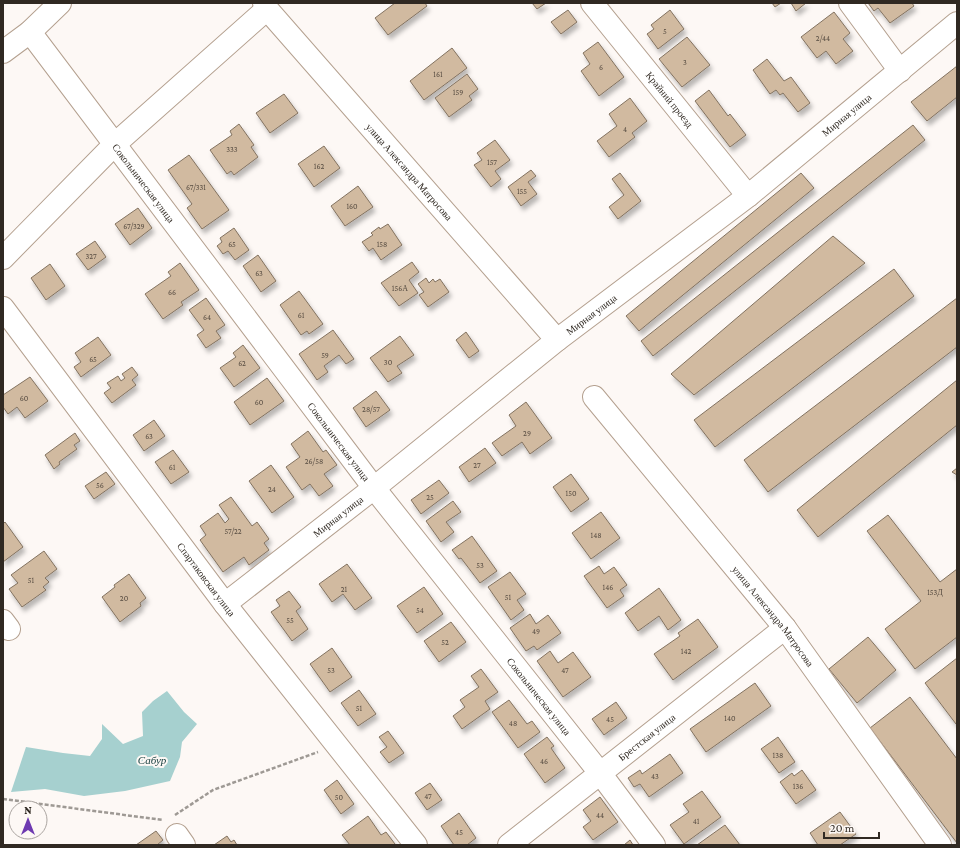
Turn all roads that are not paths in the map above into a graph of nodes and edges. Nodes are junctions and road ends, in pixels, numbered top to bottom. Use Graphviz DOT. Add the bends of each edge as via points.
graph roads {
  1 [pos="60,3"];
  2 [pos="592,3"];
  3 [pos="850,3"];
  4 [pos="266,6"];
  5 [pos="957,23"];
  6 [pos="30,32"];
  7 [pos="3,52"];
  8 [pos="900,71"];
  9 [pos="114,144"];
  10 [pos="748,196"];
  11 [pos="3,258"];
  12 [pos="3,308"];
  13 [pos="556,340"];
  14 [pos="594,397"];
  15 [pos="374,488"];
  16 [pos="225,604"];
  17 [pos="785,628"];
  18 [pos="600,773"];
  19 [pos="416,845"];
  20 [pos="508,845"];
  21 [pos="654,845"];
  22 [pos="940,845"];
  1 -- 6 [label="street"];
  2 -- 10 [label="street, Крайний проезд"];
  3 -- 8 [label="street"];
  4 -- 9 [label="street"];
  4 -- 13 [label="street, улица Александра Матросова"];
  5 -- 8 [label="street, Мирная улица"];
  6 -- 7 [label="street"];
  6 -- 9 [label="street, Сокольническая улица"];
  8 -- 10 [label="street, Мирная улица"];
  9 -- 11 [label="street"];
  9 -- 15 [label="street, Сокольническая улица"];
  10 -- 13 [label="street, Мирная улица"];
  12 -- 16 [label="street, Спартаковская улица"];
  13 -- 15 [label="street, Мирная улица"];
  14 -- 17 [label="street, улица Александра Матросова"];
  15 -- 16 [label="street, Мирная улица"];
  15 -- 18 [label="street, Сокольническая улица"];
  16 -- 19 [label="street, Спартаковская улица"];
  17 -- 18 [label="street, Брестская улица"];
  17 -- 22 [label="street, улица Александра Матросова"];
  18 -- 20 [label="street, Брестская улица"];
  18 -- 21 [label="street, Сокольническая улица"];
}
